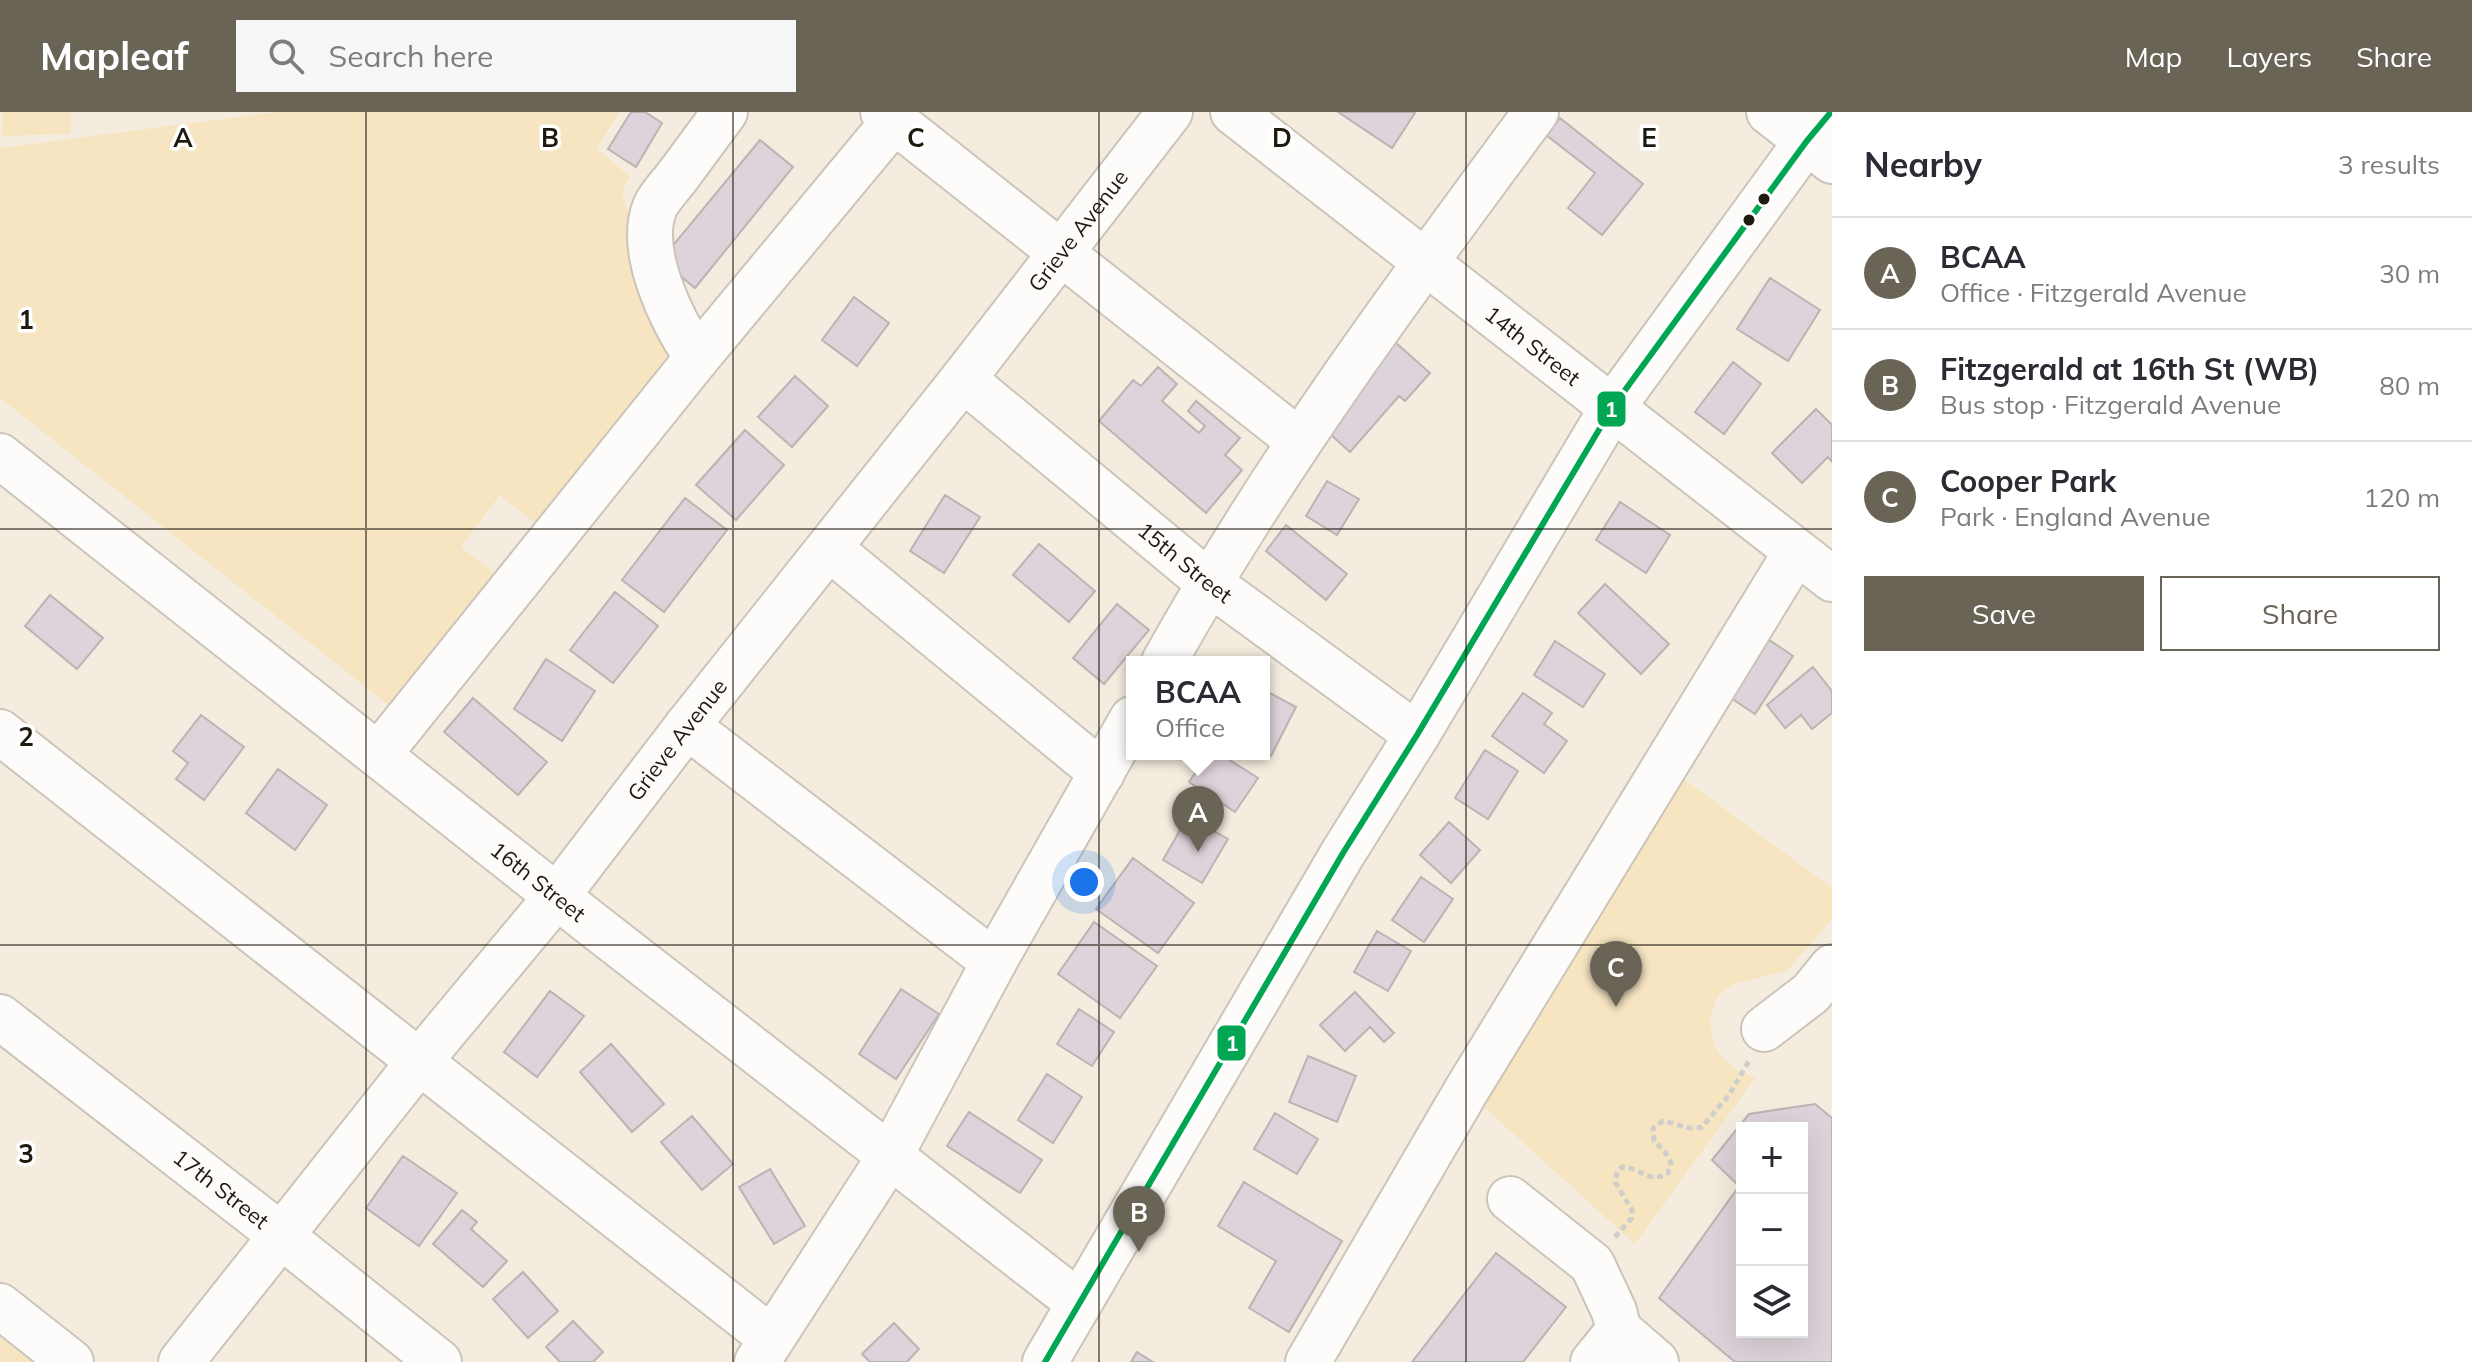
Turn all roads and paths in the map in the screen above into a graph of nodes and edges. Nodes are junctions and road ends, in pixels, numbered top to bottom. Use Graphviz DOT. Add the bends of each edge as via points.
graph roads {
  1 [pos="725,112"];
  2 [pos="1170,112"];
  3 [pos="1233,112"];
  4 [pos="1536,112"];
  5 [pos="1769,112"];
  6 [pos="888,116"];
  7 [pos="1823,138"];
  8 [pos="1061,252"];
  9 [pos="1425,262"];
  10 [pos="697,358"];
  11 [pos="963,379"];
  12 [pos="1612,408"];
  13 [pos="1299,441"];
  14 [pos="0,456"];
  15 [pos="829,548"];
  16 [pos="1796,552"];
  17 [pos="1832,579"];
  18 [pos="1208,582"];
  19 [pos="1167,656"];
  20 [pos="687,726"];
  21 [pos="1126,730"];
  22 [pos="0,732"];
  23 [pos="1417,735"];
  24 [pos="379,754"];
  25 [pos="1102,773"];
  26 [pos="557,896"];
  27 [pos="994,962"];
  28 [pos="1832,967"];
  29 [pos="0,1017"];
  30 [pos="1764,1029"];
  31 [pos="418,1063"];
  32 [pos="890,1156"];
  33 [pos="1510,1199"];
  34 [pos="280,1235"];
  35 [pos="1612,1241"];
  36 [pos="1079,1303"];
  37 [pos="0,1306"];
  38 [pos="1606,1346"];
  39 [pos="764,1350"];
  40 [pos="71,1362"];
  41 [pos="181,1362"];
  42 [pos="439,1362"];
  43 [pos="1045,1362"];
  44 [pos="1308,1362"];
  45 [pos="1656,1362"];
  1 -- 10 [label="street" via="656,205 650,224 661,289"];
  2 -- 8 [label="street, Grieve Avenue"];
  3 -- 9 [label="street, 14th Street"];
  4 -- 9 [label="street"];
  5 -- 7 [label="street"];
  6 -- 8 [label="street"];
  6 -- 10 [label="street"];
  7 -- 12 [label="street"];
  8 -- 11 [label="street, Grieve Avenue"];
  8 -- 13 [label="street"];
  9 -- 12 [label="street, 14th Street"];
  9 -- 13 [label="street"];
  10 -- 24 [label="street"];
  11 -- 15 [label="street, Grieve Avenue"];
  11 -- 18 [label="street, 15th Street"];
  12 -- 16 [label="street, 14th Street"];
  12 -- 23 [label="street"];
  13 -- 18 [label="street"];
  14 -- 24 [label="street, 16th Street"];
  15 -- 20 [label="street, Grieve Avenue"];
  15 -- 25 [label="street"];
  16 -- 17 [label="street, 14th Street"];
  16 -- 44 [label="street" via="1466,1091"];
  18 -- 19 [label="street"];
  18 -- 23 [label="street, 15th Street"];
  20 -- 26 [label="street, Grieve Avenue"];
  20 -- 27 [label="street"];
  21 -- 25 [label="street"];
  22 -- 31 [label="street"];
  23 -- 36 [label="street"];
  24 -- 26 [label="street, 16th Street"];
  25 -- 27 [label="street"];
  26 -- 31 [label="street, Grieve Avenue"];
  26 -- 32 [label="street, 16th Street"];
  27 -- 32 [label="street"];
  28 -- 30 [label="street" via="1811,993"];
  29 -- 34 [label="street, 17th Street"];
  30 -- 35 [label="path" via="1743,1074 1702,1127 1663,1121 1653,1128 1654,1141 1671,1163 1668,1173 1645,1177 1633,1167 1617,1172 1615,1182 1632,1210 1631,1219"];
  31 -- 34 [label="street, Grieve Avenue"];
  31 -- 39 [label="street"];
  32 -- 36 [label="street, 16th Street"];
  32 -- 39 [label="street"];
  33 -- 38 [label="street" via="1592,1264 1614,1311"];
  34 -- 41 [label="street, Grieve Avenue"];
  34 -- 42 [label="street, 17th Street"];
  36 -- 43 [label="street"];
  37 -- 40 [label="street"];
  38 -- 45 [label="street"];
}
